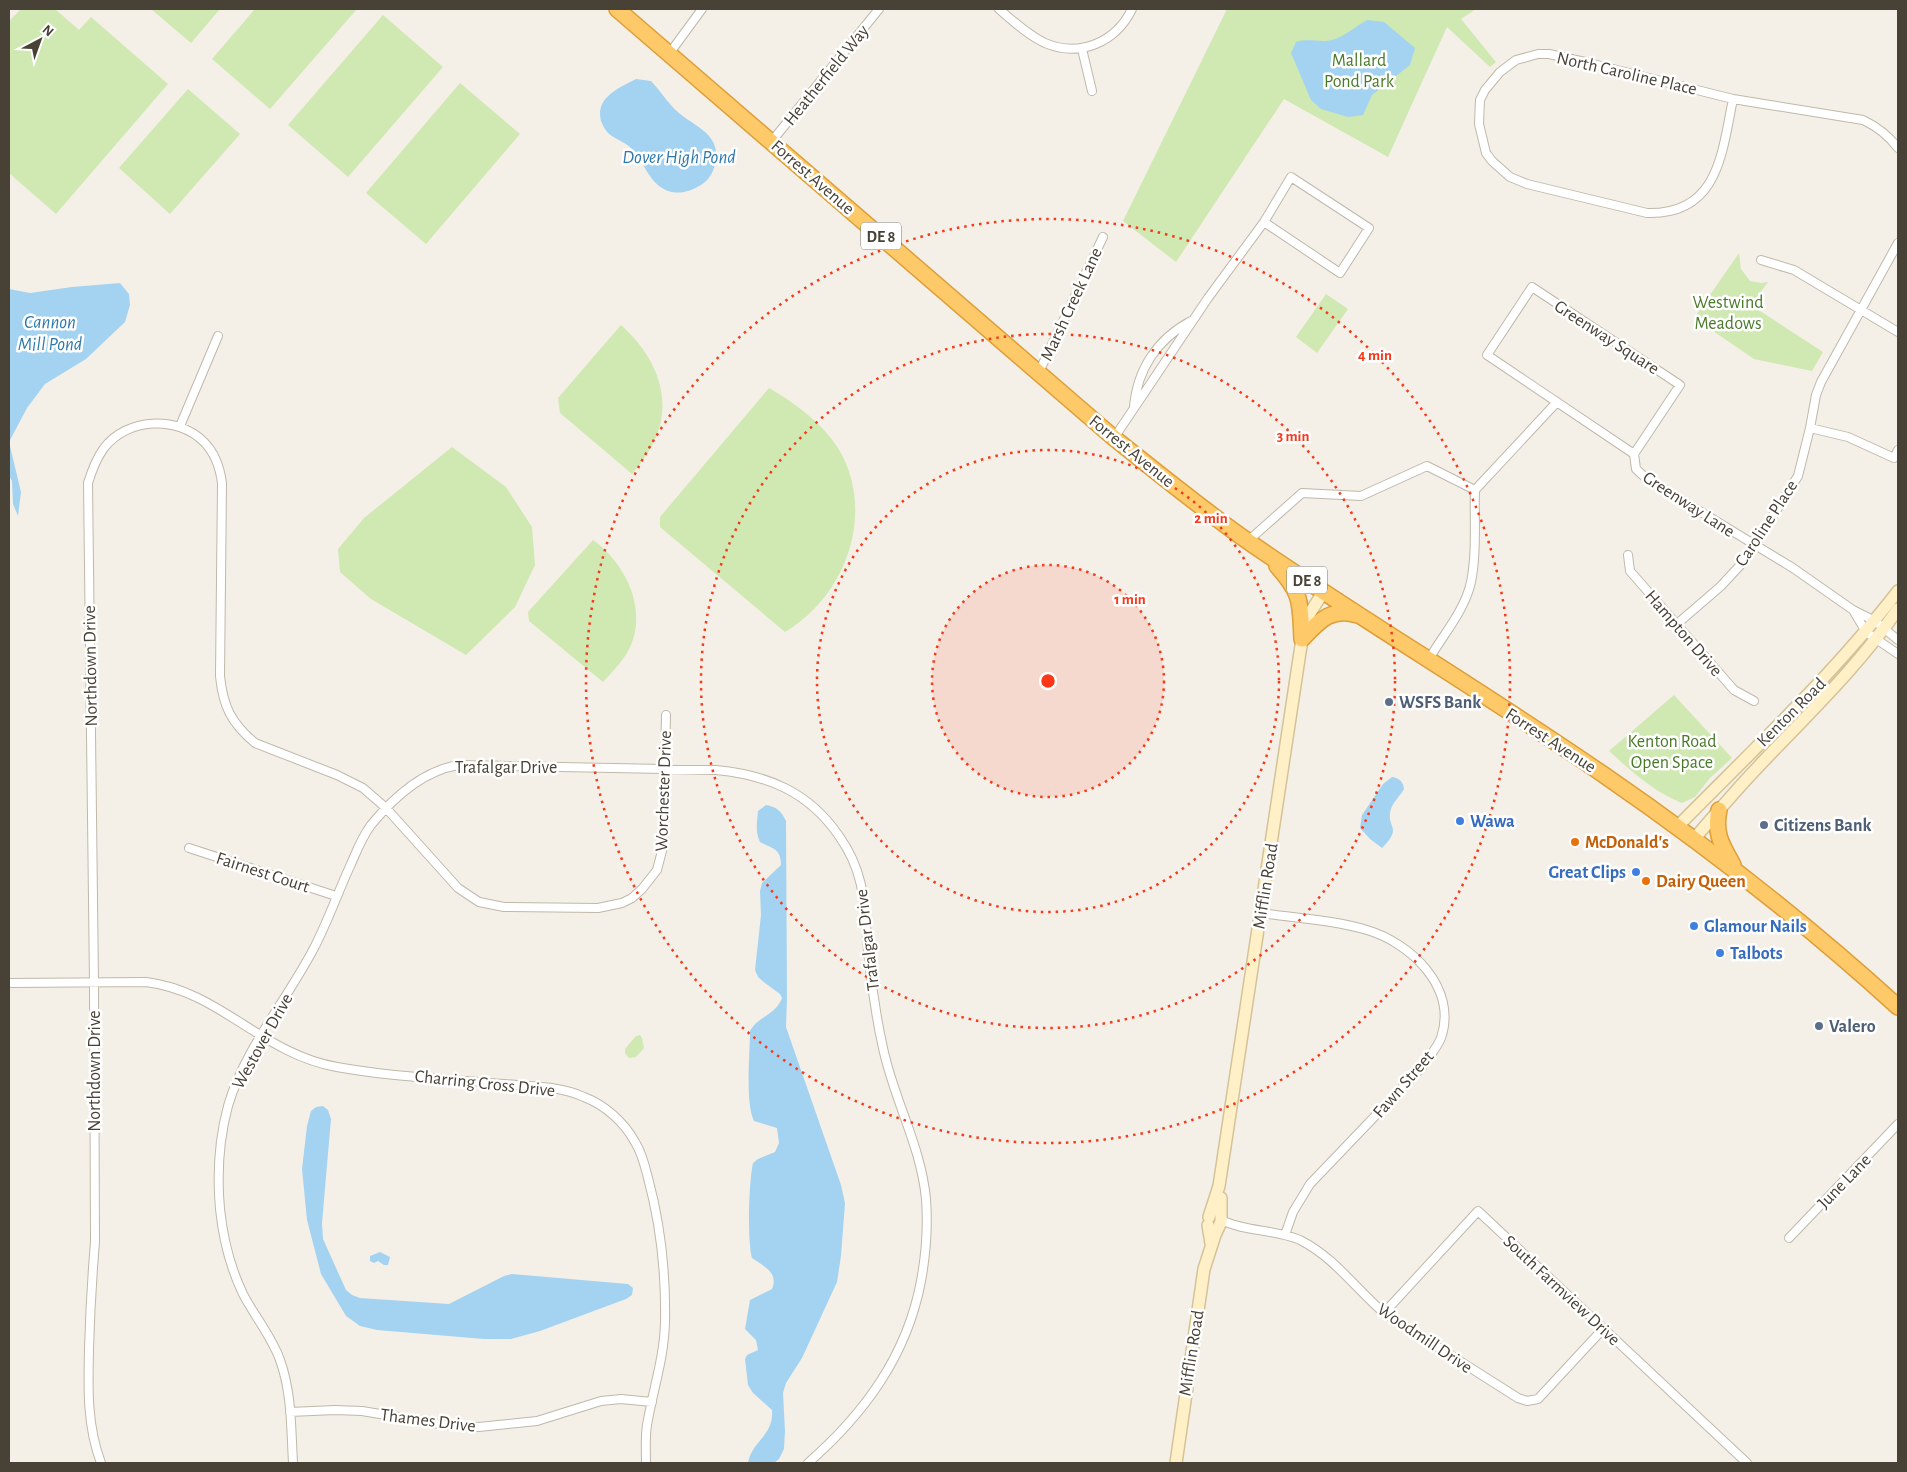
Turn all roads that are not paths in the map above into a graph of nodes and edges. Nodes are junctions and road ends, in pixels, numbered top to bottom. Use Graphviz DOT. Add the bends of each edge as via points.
graph roads {
  1 [pos="617,9"];
  2 [pos="702,9"];
  3 [pos="879,9"];
  4 [pos="999,9"];
  5 [pos="1132,9"];
  6 [pos="1082,49"];
  7 [pos="670,54"];
  8 [pos="1092,91"];
  9 [pos="1733,99"];
  10 [pos="772,141"];
  11 [pos="1898,148"];
  12 [pos="1264,222"];
  13 [pos="1103,237"];
  14 [pos="1898,243"];
  15 [pos="1761,260"];
  16 [pos="1861,311"];
  17 [pos="1194,320"];
  18 [pos="1898,332"];
  19 [pos="218,336"];
  20 [pos="1487,355"];
  21 [pos="1039,372"];
  22 [pos="1557,402"];
  23 [pos="1133,410"];
  24 [pos="180,426"];
  25 [pos="1810,428"];
  26 [pos="1114,438"];
  27 [pos="1898,450"];
  28 [pos="1634,454"];
  29 [pos="1475,490"];
  30 [pos="1248,541"];
  31 [pos="1755,546"];
  32 [pos="1264,552"];
  33 [pos="1628,555"];
  34 [pos="1324,591"];
  35 [pos="1898,591"];
  36 [pos="1898,609"];
  37 [pos="1853,610"];
  38 [pos="1365,617"];
  39 [pos="1875,621"];
  40 [pos="1677,624"];
  41 [pos="1884,629"];
  42 [pos="1866,632"];
  43 [pos="1302,639"];
  44 [pos="1876,640"];
  45 [pos="1898,640"];
  46 [pos="1898,654"];
  47 [pos="1429,659"];
  48 [pos="1754,701"];
  49 [pos="666,715"];
  50 [pos="665,769"];
  51 [pos="386,808"];
  52 [pos="1719,810"];
  53 [pos="1677,827"];
  54 [pos="1694,839"];
  55 [pos="190,848"];
  56 [pos="1736,870"];
  57 [pos="336,896"];
  58 [pos="1261,913"];
  59 [pos="9,983"];
  60 [pos="94,983"];
  61 [pos="1898,1007"];
  62 [pos="262,1037"];
  63 [pos="1898,1124"];
  64 [pos="1216,1222"];
  65 [pos="1285,1235"];
  66 [pos="1789,1238"];
  67 [pos="1384,1313"];
  68 [pos="1603,1329"];
  69 [pos="652,1402"];
  70 [pos="290,1412"];
  71 [pos="101,1463"];
  72 [pos="293,1463"];
  73 [pos="646,1463"];
  74 [pos="808,1463"];
  75 [pos="1176,1463"];
  76 [pos="1747,1463"];
  1 -- 7 [label="highway, Forrest Avenue / DE 8"];
  2 -- 7 [label="street"];
  3 -- 10 [label="street, Heatherfield Way"];
  4 -- 6 [label="street" via="1044,42 1056,47"];
  5 -- 6 [label="street" via="1126,21 1111,36"];
  6 -- 8 [label="street"];
  7 -- 10 [label="highway, Forrest Avenue / DE 8"];
  9 -- 9 [label="street, North Caroline Place" via="1585,62 1538,54 1516,60 1500,72 1480,100 1479,124 1486,153 1510,177 1527,184 1660,214 1692,202 1714,178"];
  9 -- 11 [label="street, North Caroline Place" via="1863,120 1882,131"];
  10 -- 21 [label="highway, Forrest Avenue / DE 8"];
  12 -- 12 [label="street" via="1291,177 1369,228 1340,273"];
  12 -- 17 [label="street"];
  13 -- 21 [label="street, Marsh Creek Lane"];
  14 -- 16 [label="street"];
  15 -- 16 [label="street" via="1794,270"];
  16 -- 18 [label="street"];
  16 -- 25 [label="street" via="1821,382"];
  17 -- 23 [label="street"];
  17 -- 23 [label="street" via="1166,338 1148,362 1139,380"];
  19 -- 24 [label="street"];
  20 -- 22 [label="street, Greenway Lane"];
  20 -- 28 [label="street, Greenway Square" via="1532,287 1680,385"];
  21 -- 26 [label="highway, Forrest Avenue / DE 8"];
  22 -- 28 [label="street, Greenway Lane"];
  22 -- 29 [label="street"];
  23 -- 26 [label="street"];
  24 -- 51 [label="street" via="211,451 220,472 220,676 224,704 230,716 255,743 351,782"];
  24 -- 60 [label="street, Northdown Drive" via="144,425 127,430 104,448 93,465 88,483"];
  25 -- 27 [label="street" via="1848,437 1894,458"];
  25 -- 31 [label="street, Caroline Place" via="1798,476"];
  26 -- 30 [label="highway, Forrest Avenue / DE 8"];
  28 -- 31 [label="street, Greenway Lane" via="1636,469 1647,480"];
  29 -- 30 [label="street" via="1427,466 1361,496 1302,493"];
  29 -- 47 [label="street" via="1475,556 1470,584 1460,610"];
  30 -- 32 [label="highway, Forrest Avenue / DE 8"];
  31 -- 37 [label="street, Greenway Lane"];
  31 -- 40 [label="street, Caroline Place" via="1721,586"];
  32 -- 34 [label="highway, Forrest Avenue / DE 8"];
  32 -- 43 [label="highway" via="1297,592"];
  33 -- 40 [label="street, Hampton Drive" via="1630,571"];
  34 -- 38 [label="highway, Forrest Avenue / DE 8"];
  34 -- 43 [label="main road, Mifflin Road" via="1310,613"];
  35 -- 39 [label="main road, Kenton Road"];
  36 -- 41 [label="main road, Kenton Road"];
  37 -- 39 [label="street, Greenway Lane"];
  37 -- 42 [label="street, Greenway Lane"];
  38 -- 43 [label="highway" via="1346,612 1330,615"];
  38 -- 47 [label="highway, Forrest Avenue / DE 8"];
  39 -- 41 [label="street, Greenway Lane"];
  39 -- 42 [label="main road, Kenton Road"];
  40 -- 48 [label="street, Hampton Drive" via="1734,690"];
  41 -- 44 [label="main road, Kenton Road"];
  41 -- 45 [label="street, Greenway Lane"];
  42 -- 44 [label="street"];
  42 -- 53 [label="main road, Kenton Road" via="1822,681"];
  43 -- 58 [label="main road, Mifflin Road"];
  44 -- 46 [label="street"];
  44 -- 52 [label="main road, Kenton Road"];
  47 -- 53 [label="highway, Forrest Avenue / DE 8"];
  49 -- 50 [label="street, Worchester Drive"];
  50 -- 51 [label="street, Trafalgar Drive" via="458,765 431,772"];
  50 -- 51 [label="street, Worchester Drive" via="663,847 657,870 632,898 609,907 504,907 479,902 446,877"];
  50 -- 74 [label="street, Trafalgar Drive" via="716,770 761,777 802,798 838,835 857,868 862,885 871,978 883,1050 920,1161 926,1199 926,1238 921,1280 910,1325 891,1366 870,1399"];
  51 -- 57 [label="street, Westover Drive" via="362,838"];
  52 -- 54 [label="main road, Kenton Road"];
  52 -- 56 [label="highway" via="1717,832"];
  53 -- 54 [label="highway, Forrest Avenue / DE 8"];
  54 -- 56 [label="highway, Forrest Avenue / DE 8"];
  55 -- 57 [label="street, Fairnest Court"];
  56 -- 61 [label="highway, Forrest Avenue / DE 8"];
  57 -- 62 [label="street, Westover Drive" via="313,949"];
  58 -- 64 [label="main road, Mifflin Road"];
  58 -- 65 [label="street, Fawn Street" via="1350,926 1386,938 1420,961 1430,973 1444,1006 1444,1023 1433,1052 1310,1184 1293,1212"];
  59 -- 60 [label="street, Charring Cross Drive"];
  60 -- 62 [label="street, Charring Cross Drive" via="146,982 178,988 206,1001"];
  60 -- 71 [label="street, Northdown Drive" via="94,1242 88,1388 91,1429"];
  62 -- 69 [label="street, Charring Cross Drive" via="301,1058 335,1067 565,1091 599,1104 614,1116 636,1142 642,1158 663,1254 663,1352"];
  62 -- 70 [label="street, Westover Drive" via="236,1084 225,1121 219,1168 220,1210 228,1253 243,1294 280,1358"];
  63 -- 66 [label="street, June Lane"];
  64 -- 65 [label="street, Woodmill Drive"];
  64 -- 75 [label="main road, Mifflin Road" via="1204,1269"];
  65 -- 67 [label="street, Woodmill Drive" via="1324,1255"];
  67 -- 68 [label="street, Woodmill Drive" via="1527,1401 1538,1398"];
  67 -- 68 [label="street, South Farmview Drive" via="1478,1211"];
  68 -- 76 [label="street, South Farmview Drive"];
  69 -- 70 [label="street, Thames Drive" via="601,1401 537,1421 479,1427 362,1411"];
  69 -- 73 [label="street, Charring Cross Drive" via="647,1427"];
  70 -- 72 [label="street, Westover Drive"];
}
